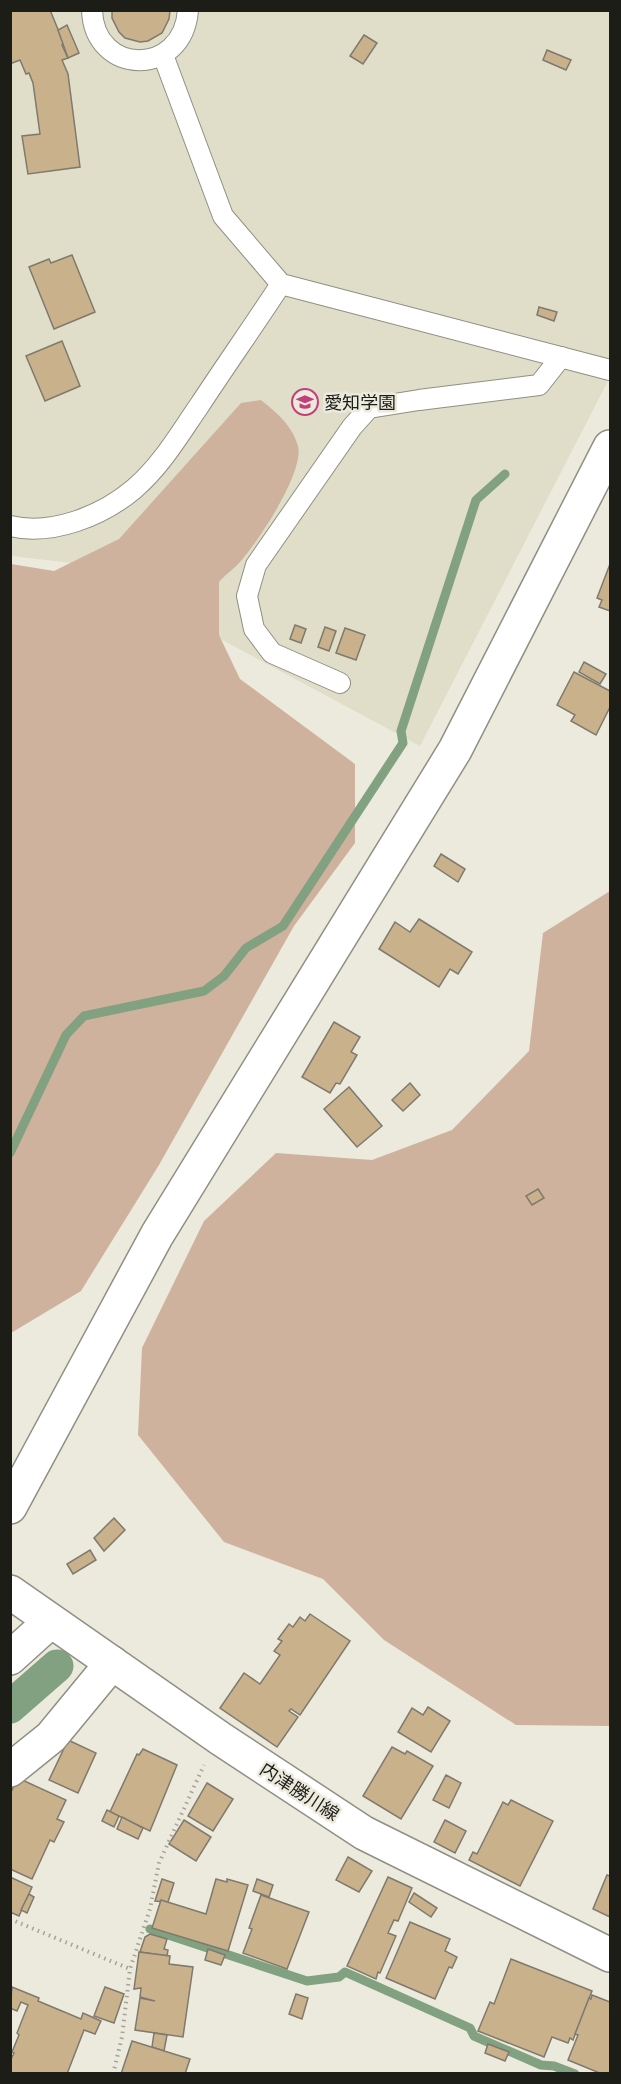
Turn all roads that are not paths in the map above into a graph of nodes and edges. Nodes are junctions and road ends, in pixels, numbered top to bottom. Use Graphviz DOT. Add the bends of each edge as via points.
graph roads {
  1 [pos="92,10"];
  2 [pos="188,10"];
  3 [pos="163,55"];
  4 [pos="281,284"];
  5 [pos="561,357"];
  6 [pos="610,370"];
  7 [pos="610,447"];
  8 [pos="10,526"];
  9 [pos="340,683"];
  10 [pos="10,1507"];
  11 [pos="10,1592"];
  12 [pos="51,1620"];
  13 [pos="10,1658"];
  14 [pos="111,1663"];
  15 [pos="10,1770"];
  16 [pos="610,1955"];
  1 -- 3 [label="lane" via="97,34 114,53 139,61"];
  2 -- 3 [label="lane" via="182,37"];
  3 -- 4 [label="lane" via="223,216"];
  4 -- 5 [label="lane"];
  4 -- 8 [label="lane" via="163,459 134,489 99,513 61,526"];
  5 -- 6 [label="lane"];
  5 -- 9 [label="lane" via="538,385 369,408 256,565 248,596 254,629 272,653"];
  7 -- 10 [label="street" via="455,750 157,1235"];
  11 -- 12 [label="street, 内津勝川線"];
  12 -- 13 [label="street"];
  12 -- 14 [label="street, 内津勝川線"];
  14 -- 15 [label="street" via="51,1737"];
  14 -- 16 [label="street, 内津勝川線" via="364,1833"];
}
